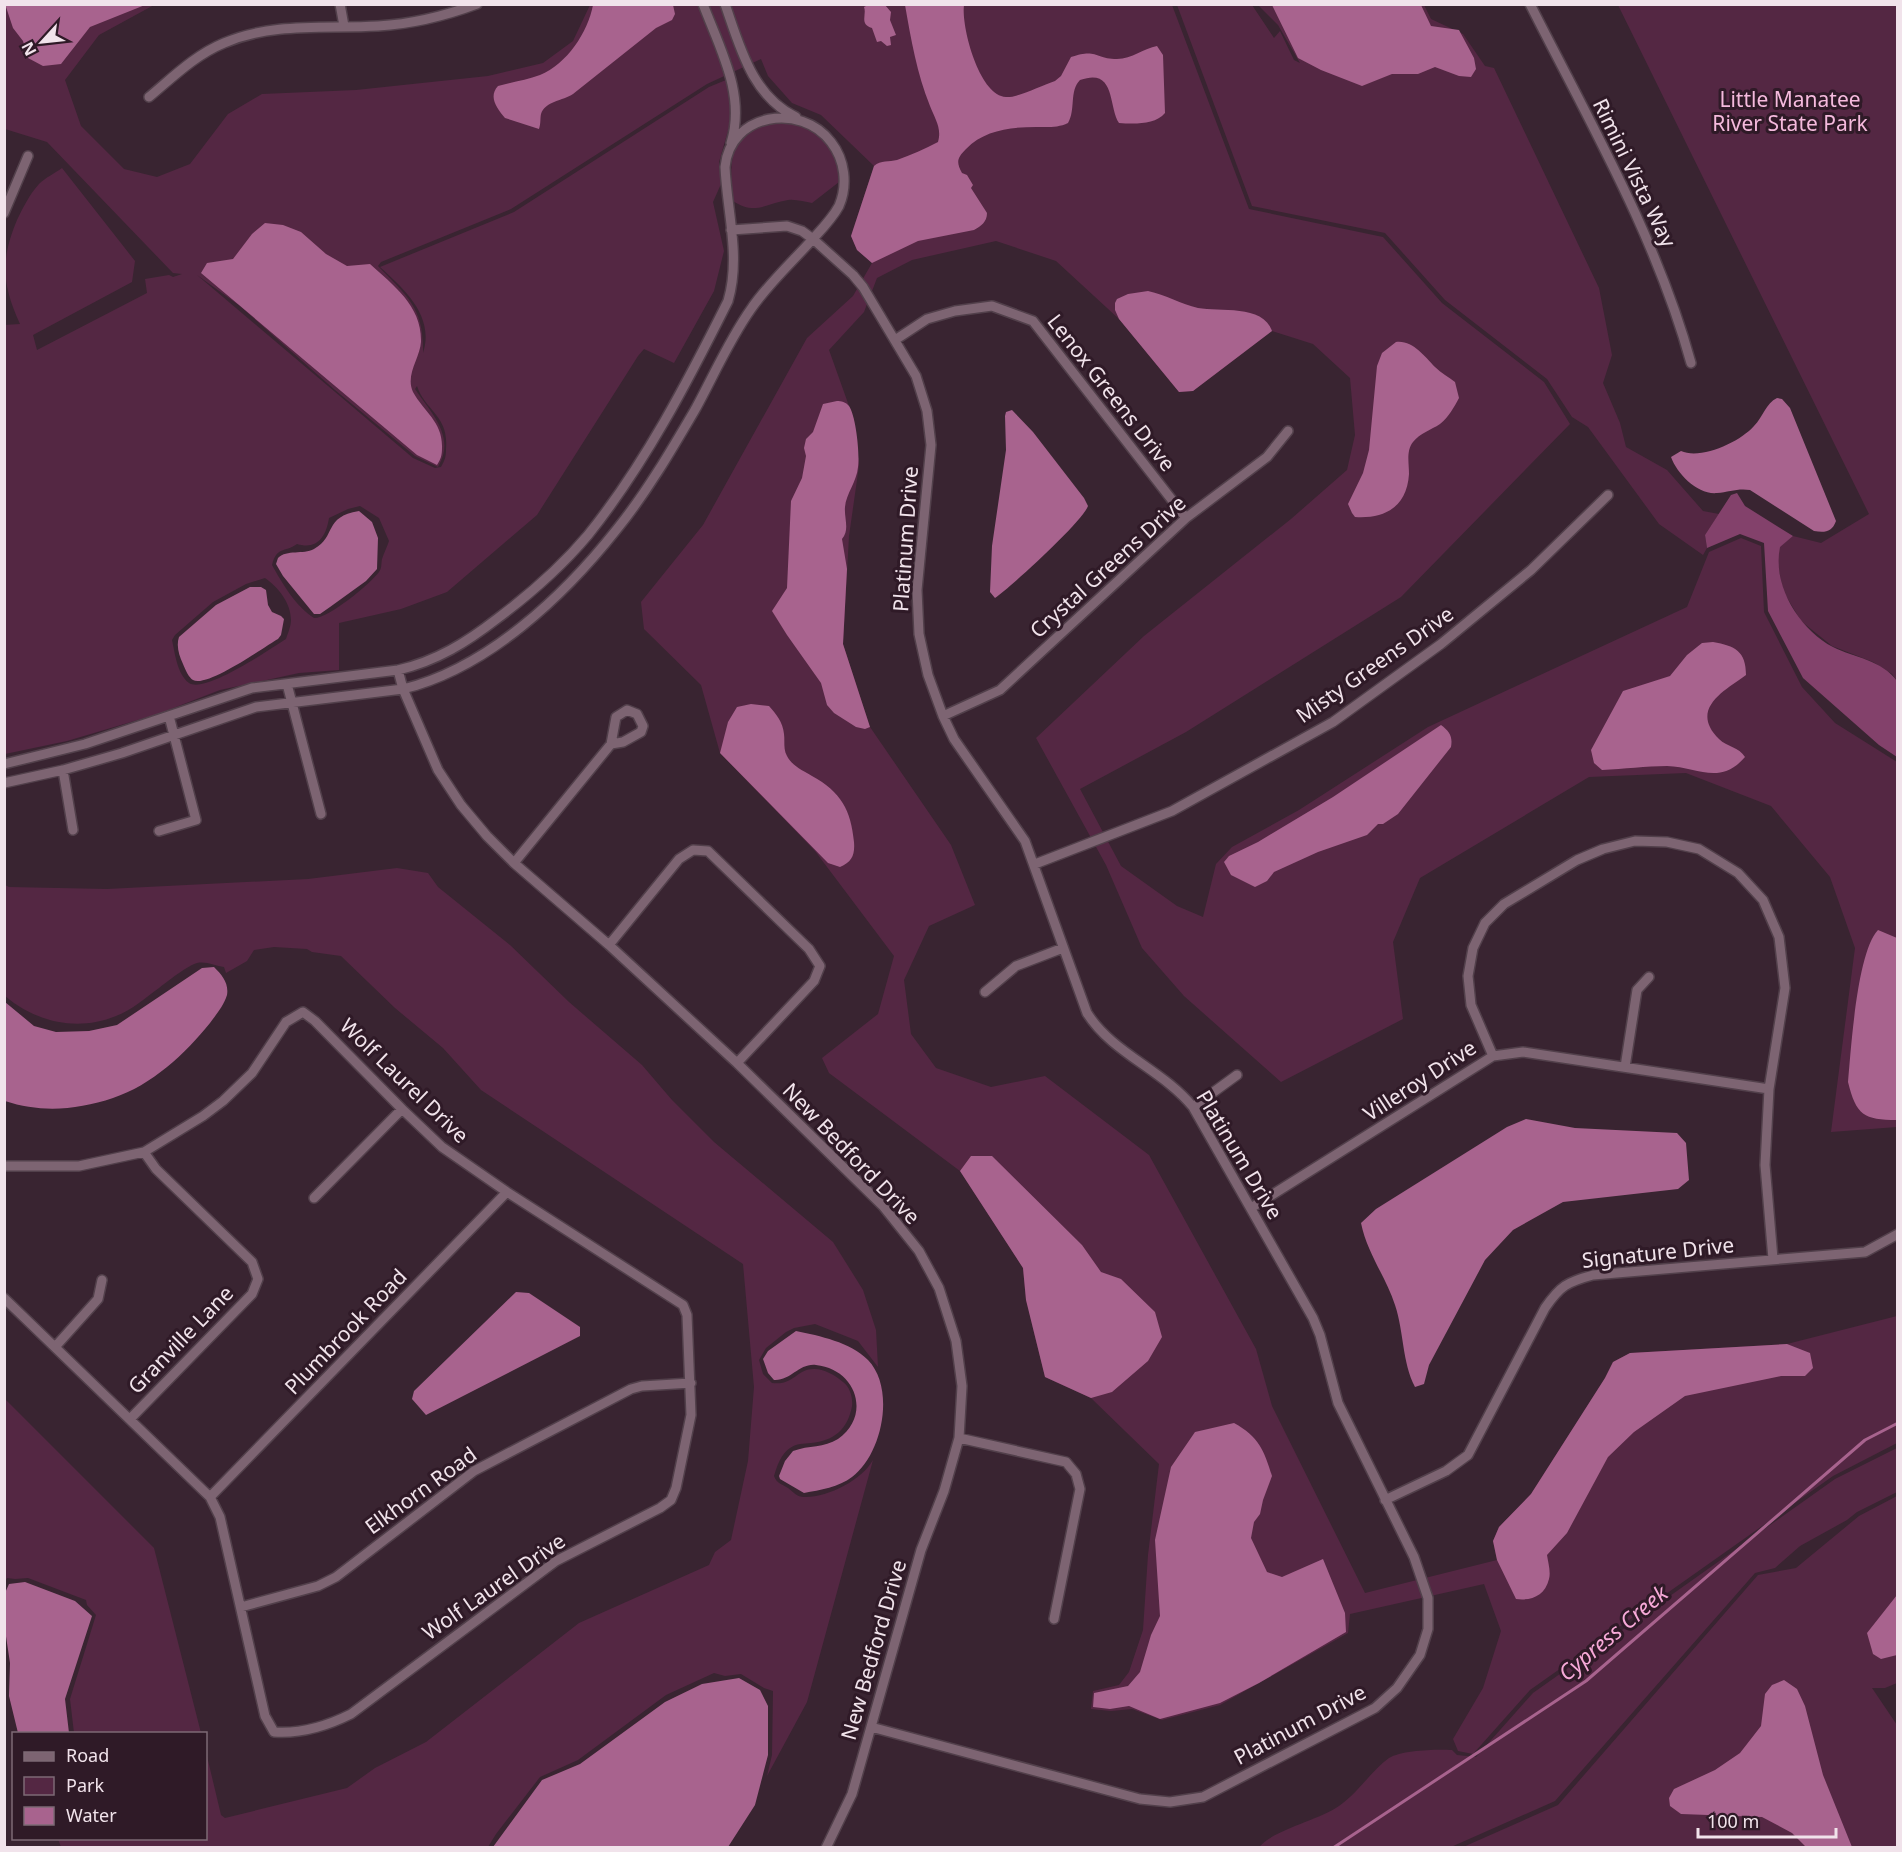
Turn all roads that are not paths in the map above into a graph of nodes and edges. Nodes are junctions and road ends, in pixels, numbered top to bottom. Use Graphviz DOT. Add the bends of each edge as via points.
graph roads {
  1 [pos="340,4"];
  2 [pos="477,4"];
  3 [pos="703,4"];
  4 [pos="725,4"];
  5 [pos="1530,4"];
  6 [pos="344,26"];
  7 [pos="149,97"];
  8 [pos="804,120"];
  9 [pos="727,152"];
  10 [pos="28,156"];
  11 [pos="7,199"];
  12 [pos="4,213"];
  13 [pos="731,230"];
  14 [pos="813,239"];
  15 [pos="895,340"];
  16 [pos="1691,363"];
  17 [pos="691,375"];
  18 [pos="708,384"];
  19 [pos="1288,431"];
  20 [pos="1608,495"];
  21 [pos="1186,518"];
  22 [pos="399,670"];
  23 [pos="287,684"];
  24 [pos="403,689"];
  25 [pos="292,704"];
  26 [pos="169,716"];
  27 [pos="943,716"];
  28 [pos="173,735"];
  29 [pos="611,744"];
  30 [pos="4,764"];
  31 [pos="63,770"];
  32 [pos="4,783"];
  33 [pos="321,814"];
  34 [pos="73,830"];
  35 [pos="159,831"];
  36 [pos="514,863"];
  37 [pos="1035,864"];
  38 [pos="609,945"];
  39 [pos="1063,948"];
  40 [pos="1649,977"];
  41 [pos="985,992"];
  42 [pos="1493,1056"];
  43 [pos="737,1063"];
  44 [pos="1625,1067"];
  45 [pos="1237,1075"];
  46 [pos="1769,1089"];
  47 [pos="1192,1107"];
  48 [pos="402,1109"];
  49 [pos="144,1152"];
  50 [pos="4,1166"];
  51 [pos="507,1192"];
  52 [pos="314,1198"];
  53 [pos="1251,1208"];
  54 [pos="1898,1234"];
  55 [pos="1773,1259"];
  56 [pos="102,1280"];
  57 [pos="4,1298"];
  58 [pos="55,1347"];
  59 [pos="691,1383"];
  60 [pos="129,1419"];
  61 [pos="959,1438"];
  62 [pos="210,1497"];
  63 [pos="1385,1500"];
  64 [pos="241,1607"];
  65 [pos="1053,1619"];
  66 [pos="871,1727"];
  67 [pos="826,1848"];
  1 -- 6 [label="street"];
  2 -- 6 [label="street" via="407,23"];
  3 -- 9 [label="street" via="736,99 735,125"];
  4 -- 8 [label="street" via="757,83 777,105"];
  5 -- 16 [label="street, Rimini Vista Way" via="1645,233"];
  6 -- 7 [label="street" via="299,27 239,38 199,57"];
  8 -- 9 [label="street" via="778,118 758,122 738,136"];
  8 -- 14 [label="street" via="829,139 838,152 844,174 838,206"];
  9 -- 13 [label="street"];
  10 -- 11 [label="street"];
  11 -- 12 [label="street"];
  13 -- 14 [label="street, Platinum Drive" via="788,226"];
  13 -- 17 [label="street" via="734,268 728,301"];
  14 -- 15 [label="street, Platinum Drive" via="858,281"];
  14 -- 18 [label="street" via="750,309"];
  15 -- 21 [label="street, Lenox Greens Drive" via="927,319 955,310 992,306 1033,321"];
  15 -- 27 [label="street, Platinum Drive" via="920,386 929,422 931,457 917,569 917,612 925,665"];
  17 -- 18 [label="street"];
  17 -- 22 [label="street" via="632,472 588,535 555,570 467,642 436,659"];
  18 -- 24 [label="street" via="648,486 617,530 576,576 525,624 477,657 441,677"];
  19 -- 21 [label="street, Crystal Greens Drive" via="1267,457"];
  20 -- 37 [label="street, Misty Greens Drive" via="1513,585 1441,644 1333,722 1172,811"];
  21 -- 27 [label="street, Crystal Greens Drive" via="1000,690"];
  22 -- 23 [label="street"];
  22 -- 24 [label="street, New Bedford Drive"];
  23 -- 25 [label="street"];
  23 -- 26 [label="street" via="252,688"];
  24 -- 25 [label="street"];
  24 -- 36 [label="street, New Bedford Drive" via="438,770 461,805"];
  25 -- 28 [label="street" via="256,707"];
  25 -- 33 [label="street"];
  26 -- 28 [label="street"];
  26 -- 30 [label="street" via="85,744"];
  27 -- 37 [label="street, Platinum Drive" via="964,755 1021,834"];
  28 -- 31 [label="street"];
  28 -- 35 [label="street" via="196,820"];
  29 -- 36 [label="street"];
  31 -- 32 [label="street"];
  31 -- 34 [label="street"];
  36 -- 38 [label="street, New Bedford Drive"];
  37 -- 39 [label="street, Platinum Drive"];
  38 -- 43 [label="street, New Bedford Drive"];
  38 -- 43 [label="street" via="679,859 693,850 708,850 809,949 820,966 814,981"];
  39 -- 41 [label="street" via="1016,966"];
  39 -- 47 [label="street, Platinum Drive" via="1084,1007 1094,1023 1109,1039 1174,1087"];
  40 -- 44 [label="street" via="1636,990"];
  42 -- 44 [label="street, Villeroy Drive" via="1523,1052"];
  42 -- 46 [label="street" via="1471,1005 1468,976 1473,948 1485,923 1504,903 1594,852 1635,841 1667,842 1698,849 1738,873 1763,900 1779,937 1785,988"];
  42 -- 53 [label="street, Villeroy Drive"];
  43 -- 61 [label="street, New Bedford Drive" via="882,1206 919,1251 939,1288 956,1341 962,1386"];
  44 -- 46 [label="street, Villeroy Drive"];
  45 -- 47 [label="street"];
  46 -- 55 [label="street" via="1765,1165"];
  47 -- 53 [label="street, Platinum Drive"];
  48 -- 49 [label="street, Wolf Laurel Drive" via="303,1012 286,1022 252,1073 223,1101"];
  48 -- 51 [label="street, Wolf Laurel Drive" via="442,1147"];
  48 -- 52 [label="street"];
  49 -- 50 [label="street, Wolf Laurel Drive" via="79,1166"];
  49 -- 60 [label="street, Granville Lane" via="156,1169 252,1262 258,1279 252,1294"];
  51 -- 59 [label="street, Wolf Laurel Drive" via="683,1305"];
  51 -- 62 [label="street, Plumbrook Road"];
  53 -- 63 [label="street, Platinum Drive" via="1316,1324 1338,1403"];
  54 -- 55 [label="street, Signature Drive" via="1865,1252"];
  55 -- 63 [label="street, Signature Drive" via="1593,1275 1571,1281 1557,1290 1545,1308 1468,1455 1446,1471"];
  56 -- 58 [label="street" via="98,1299"];
  57 -- 58 [label="street, Wolf Laurel Drive"];
  58 -- 60 [label="street, Wolf Laurel Drive"];
  59 -- 64 [label="street, Elkhorn Road" via="631,1389 474,1471 336,1577 318,1586"];
  59 -- 64 [label="street, Wolf Laurel Drive" via="691,1415 671,1500 556,1561 351,1714 330,1725 274,1732 265,1716"];
  60 -- 62 [label="street, Wolf Laurel Drive"];
  61 -- 65 [label="street" via="1066,1462 1076,1474 1080,1489"];
  61 -- 66 [label="street, New Bedford Drive" via="921,1550"];
  62 -- 64 [label="street, Wolf Laurel Drive" via="220,1517"];
  63 -- 66 [label="street, Platinum Drive" via="1414,1557 1428,1598 1428,1629 1420,1655 1397,1688 1376,1708 1203,1797 1170,1802 1140,1799"];
  66 -- 67 [label="street, New Bedford Drive" via="852,1794"];
}
